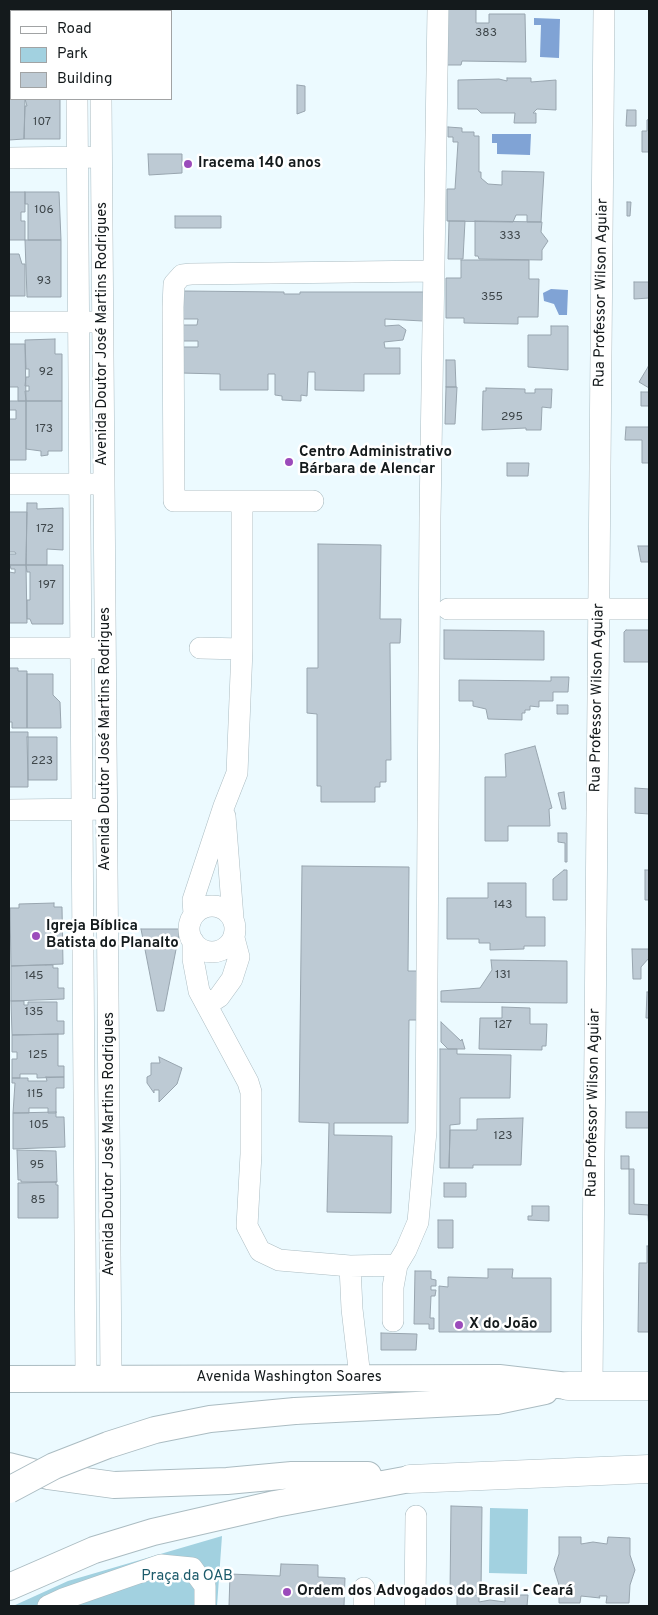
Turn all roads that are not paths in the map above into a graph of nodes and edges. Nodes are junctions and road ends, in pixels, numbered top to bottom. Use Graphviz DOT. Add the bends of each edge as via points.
graph roads {
  1 [pos="438,9"];
  2 [pos="604,9"];
  3 [pos="77,100"];
  4 [pos="101,100"];
  5 [pos="102,157"];
  6 [pos="9,158"];
  7 [pos="78,158"];
  8 [pos="434,271"];
  9 [pos="9,322"];
  10 [pos="79,322"];
  11 [pos="103,322"];
  12 [pos="9,484"];
  13 [pos="81,484"];
  14 [pos="104,484"];
  15 [pos="242,501"];
  16 [pos="313,501"];
  17 [pos="448,609"];
  18 [pos="599,609"];
  19 [pos="649,609"];
  20 [pos="9,648"];
  21 [pos="82,648"];
  22 [pos="106,648"];
  23 [pos="200,648"];
  24 [pos="242,650"];
  25 [pos="224,806"];
  26 [pos="107,809"];
  27 [pos="9,810"];
  28 [pos="83,810"];
  29 [pos="194,914"];
  30 [pos="234,928"];
  31 [pos="193,941"];
  32 [pos="208,1004"];
  33 [pos="397,1265"];
  34 [pos="350,1266"];
  35 [pos="393,1321"];
  36 [pos="360,1377"];
  37 [pos="86,1378"];
  38 [pos="9,1379"];
  39 [pos="111,1379"];
  40 [pos="580,1386"];
  41 [pos="649,1386"];
  42 [pos="9,1466"];
  43 [pos="649,1469"];
  44 [pos="410,1480"];
  45 [pos="9,1490"];
  46 [pos="416,1516"];
  47 [pos="9,1587"];
  48 [pos="48,1606"];
  49 [pos="204,1606"];
  50 [pos="415,1606"];
  1 -- 8 [label="street"];
  2 -- 18 [label="street, Rua Professor Wilson Aguiar"];
  3 -- 7 [label="street, Avenida Doutor José Martins Rodrigues"];
  4 -- 5 [label="street, Avenida Doutor José Martins Rodrigues"];
  5 -- 7 [label="street"];
  5 -- 11 [label="street, Avenida Doutor José Martins Rodrigues"];
  6 -- 7 [label="street"];
  7 -- 10 [label="street, Avenida Doutor José Martins Rodrigues"];
  8 -- 15 [label="street" via="191,274 177,279 173,294 174,501"];
  8 -- 33 [label="street" via="426,1131 418,1222"];
  9 -- 10 [label="street"];
  10 -- 11 [label="street"];
  10 -- 13 [label="street, Avenida Doutor José Martins Rodrigues"];
  11 -- 14 [label="street, Avenida Doutor José Martins Rodrigues"];
  12 -- 13 [label="street"];
  13 -- 14 [label="street"];
  13 -- 21 [label="street, Avenida Doutor José Martins Rodrigues"];
  14 -- 22 [label="street, Avenida Doutor José Martins Rodrigues"];
  15 -- 16 [label="street"];
  15 -- 24 [label="street"];
  17 -- 18 [label="street"];
  18 -- 19 [label="street"];
  18 -- 40 [label="street, Rua Professor Wilson Aguiar"];
  20 -- 21 [label="street"];
  21 -- 22 [label="street"];
  21 -- 28 [label="street, Avenida Doutor José Martins Rodrigues"];
  22 -- 26 [label="street, Avenida Doutor José Martins Rodrigues"];
  23 -- 24 [label="street"];
  24 -- 25 [label="street" via="237,773"];
  25 -- 29 [label="street" via="193,900"];
  25 -- 30 [label="street"];
  26 -- 28 [label="street"];
  26 -- 39 [label="street, Avenida Doutor José Martins Rodrigues"];
  27 -- 28 [label="street"];
  28 -- 37 [label="street, Avenida Doutor José Martins Rodrigues"];
  29 -- 30 [label="street" via="205,906 224,908"];
  29 -- 31 [label="street" via="189,926"];
  30 -- 31 [label="street" via="230,944 217,952 202,950"];
  30 -- 32 [label="street" via="239,957 232,979 219,997"];
  31 -- 32 [label="street" via="199,991"];
  32 -- 34 [label="street" via="251,1092 252,1154 247,1226 260,1250 279,1260"];
  33 -- 34 [label="street"];
  33 -- 35 [label="street"];
  34 -- 36 [label="street"];
  36 -- 39 [label="main road, Avenida Washington Soares"];
  36 -- 40 [label="main road, Avenida Washington Soares" via="498,1378"];
  37 -- 38 [label="main road, Avenida Washington Soares"];
  37 -- 39 [label="main road, Avenida Washington Soares"];
  40 -- 41 [label="highway, Avenida Washington Soares"];
  40 -- 45 [label="main road, Avenida Washington Soares, bridge" via="497,1401 219,1418 155,1430 108,1445 54,1466"];
  42 -- 44 [label="main road" via="48,1476 114,1485 292,1475 372,1475"];
  43 -- 44 [label="highway"];
  44 -- 47 [label="main road" via="275,1504 153,1532 94,1550"];
  46 -- 50 [label="street"];
  48 -- 49 [label="street" via="161,1565 192,1568 205,1586"];
}
